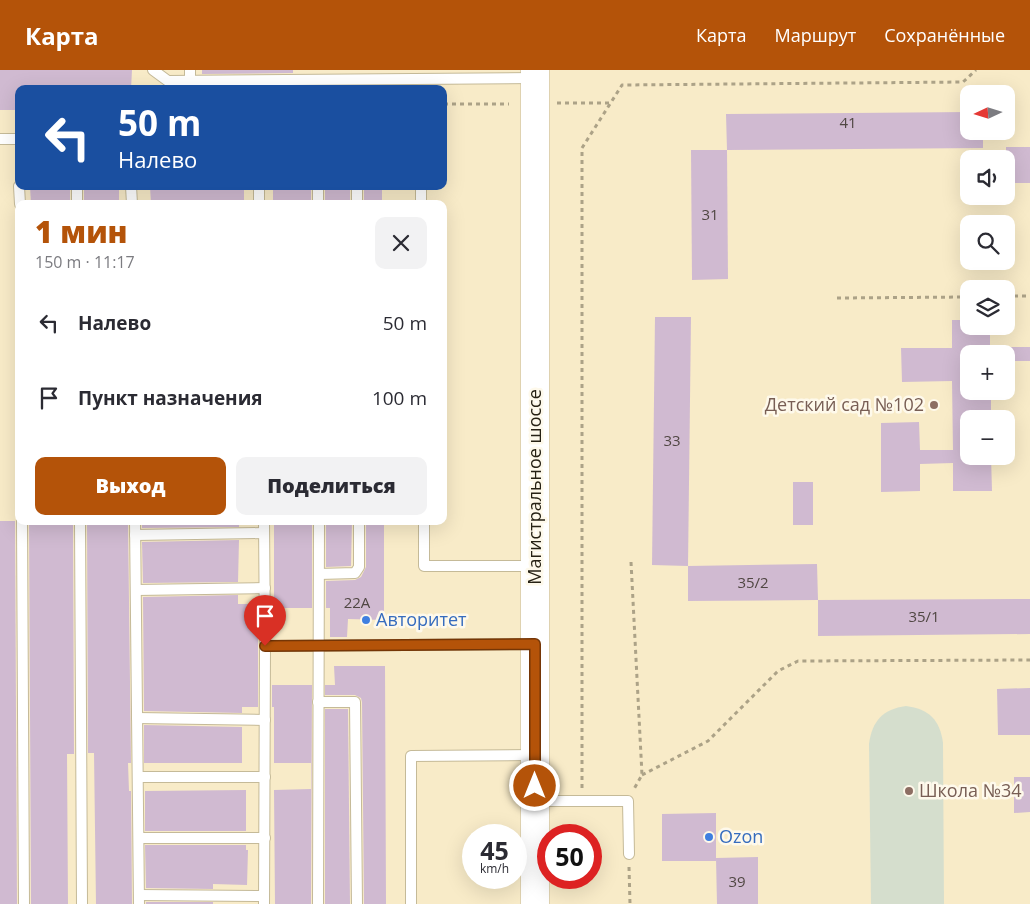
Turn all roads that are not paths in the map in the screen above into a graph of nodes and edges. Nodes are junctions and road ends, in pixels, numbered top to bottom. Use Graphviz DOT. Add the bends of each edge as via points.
graph roads {
  1 [pos="153,70"];
  2 [pos="190,70"];
  3 [pos="535,74"];
  4 [pos="190,81"];
  5 [pos="420,84"];
  6 [pos="0,139"];
  7 [pos="15,139"];
  8 [pos="22,525"];
  9 [pos="80,525"];
  10 [pos="135,525"];
  11 [pos="264,525"];
  12 [pos="319,525"];
  13 [pos="359,525"];
  14 [pos="424,525"];
  15 [pos="264,533"];
  16 [pos="135,535"];
  17 [pos="535,566"];
  18 [pos="319,574"];
  19 [pos="265,588"];
  20 [pos="136,590"];
  21 [pos="535,644"];
  22 [pos="265,646"];
  23 [pos="318,646"];
  24 [pos="318,702"];
  25 [pos="137,718"];
  26 [pos="265,720"];
  27 [pos="535,755"];
  28 [pos="138,777"];
  29 [pos="265,778"];
  30 [pos="535,802"];
  31 [pos="139,838"];
  32 [pos="265,838"];
  33 [pos="629,854"];
  34 [pos="139,899"];
  35 [pos="264,900"];
  36 [pos="24,904"];
  37 [pos="82,904"];
  38 [pos="318,904"];
  39 [pos="357,904"];
  40 [pos="411,904"];
  41 [pos="535,904"];
  1 -- 4 [label="lane" via="168,81"];
  2 -- 4 [label="lane"];
  3 -- 5 [label="lane"];
  3 -- 17 [label="main road, Магистральное шоссе"];
  4 -- 5 [label="lane"];
  6 -- 7 [label="lane"];
  8 -- 36 [label="lane"];
  9 -- 37 [label="lane"];
  10 -- 16 [label="lane"];
  11 -- 15 [label="lane"];
  12 -- 18 [label="lane"];
  13 -- 18 [label="lane" via="359,567 356,573"];
  14 -- 17 [label="lane" via="424,566"];
  15 -- 16 [label="lane"];
  15 -- 19 [label="lane"];
  16 -- 20 [label="lane"];
  17 -- 21 [label="main road, Магистральное шоссе"];
  18 -- 23 [label="lane"];
  19 -- 20 [label="lane"];
  19 -- 22 [label="lane"];
  20 -- 25 [label="lane"];
  21 -- 23 [label="lane"];
  21 -- 27 [label="main road, Магистральное шоссе"];
  22 -- 23 [label="lane"];
  22 -- 26 [label="lane"];
  23 -- 24 [label="lane"];
  24 -- 38 [label="lane"];
  24 -- 39 [label="lane" via="355,702"];
  25 -- 26 [label="lane"];
  25 -- 28 [label="lane"];
  26 -- 29 [label="lane"];
  27 -- 30 [label="main road, Магистральное шоссе"];
  27 -- 40 [label="lane" via="411,756"];
  28 -- 29 [label="lane"];
  28 -- 31 [label="lane"];
  29 -- 32 [label="lane"];
  30 -- 33 [label="lane" via="628,801"];
  30 -- 41 [label="main road, Магистральное шоссе"];
  31 -- 32 [label="lane"];
  31 -- 34 [label="lane"];
  32 -- 35 [label="lane"];
  34 -- 35 [label="lane"];
}
